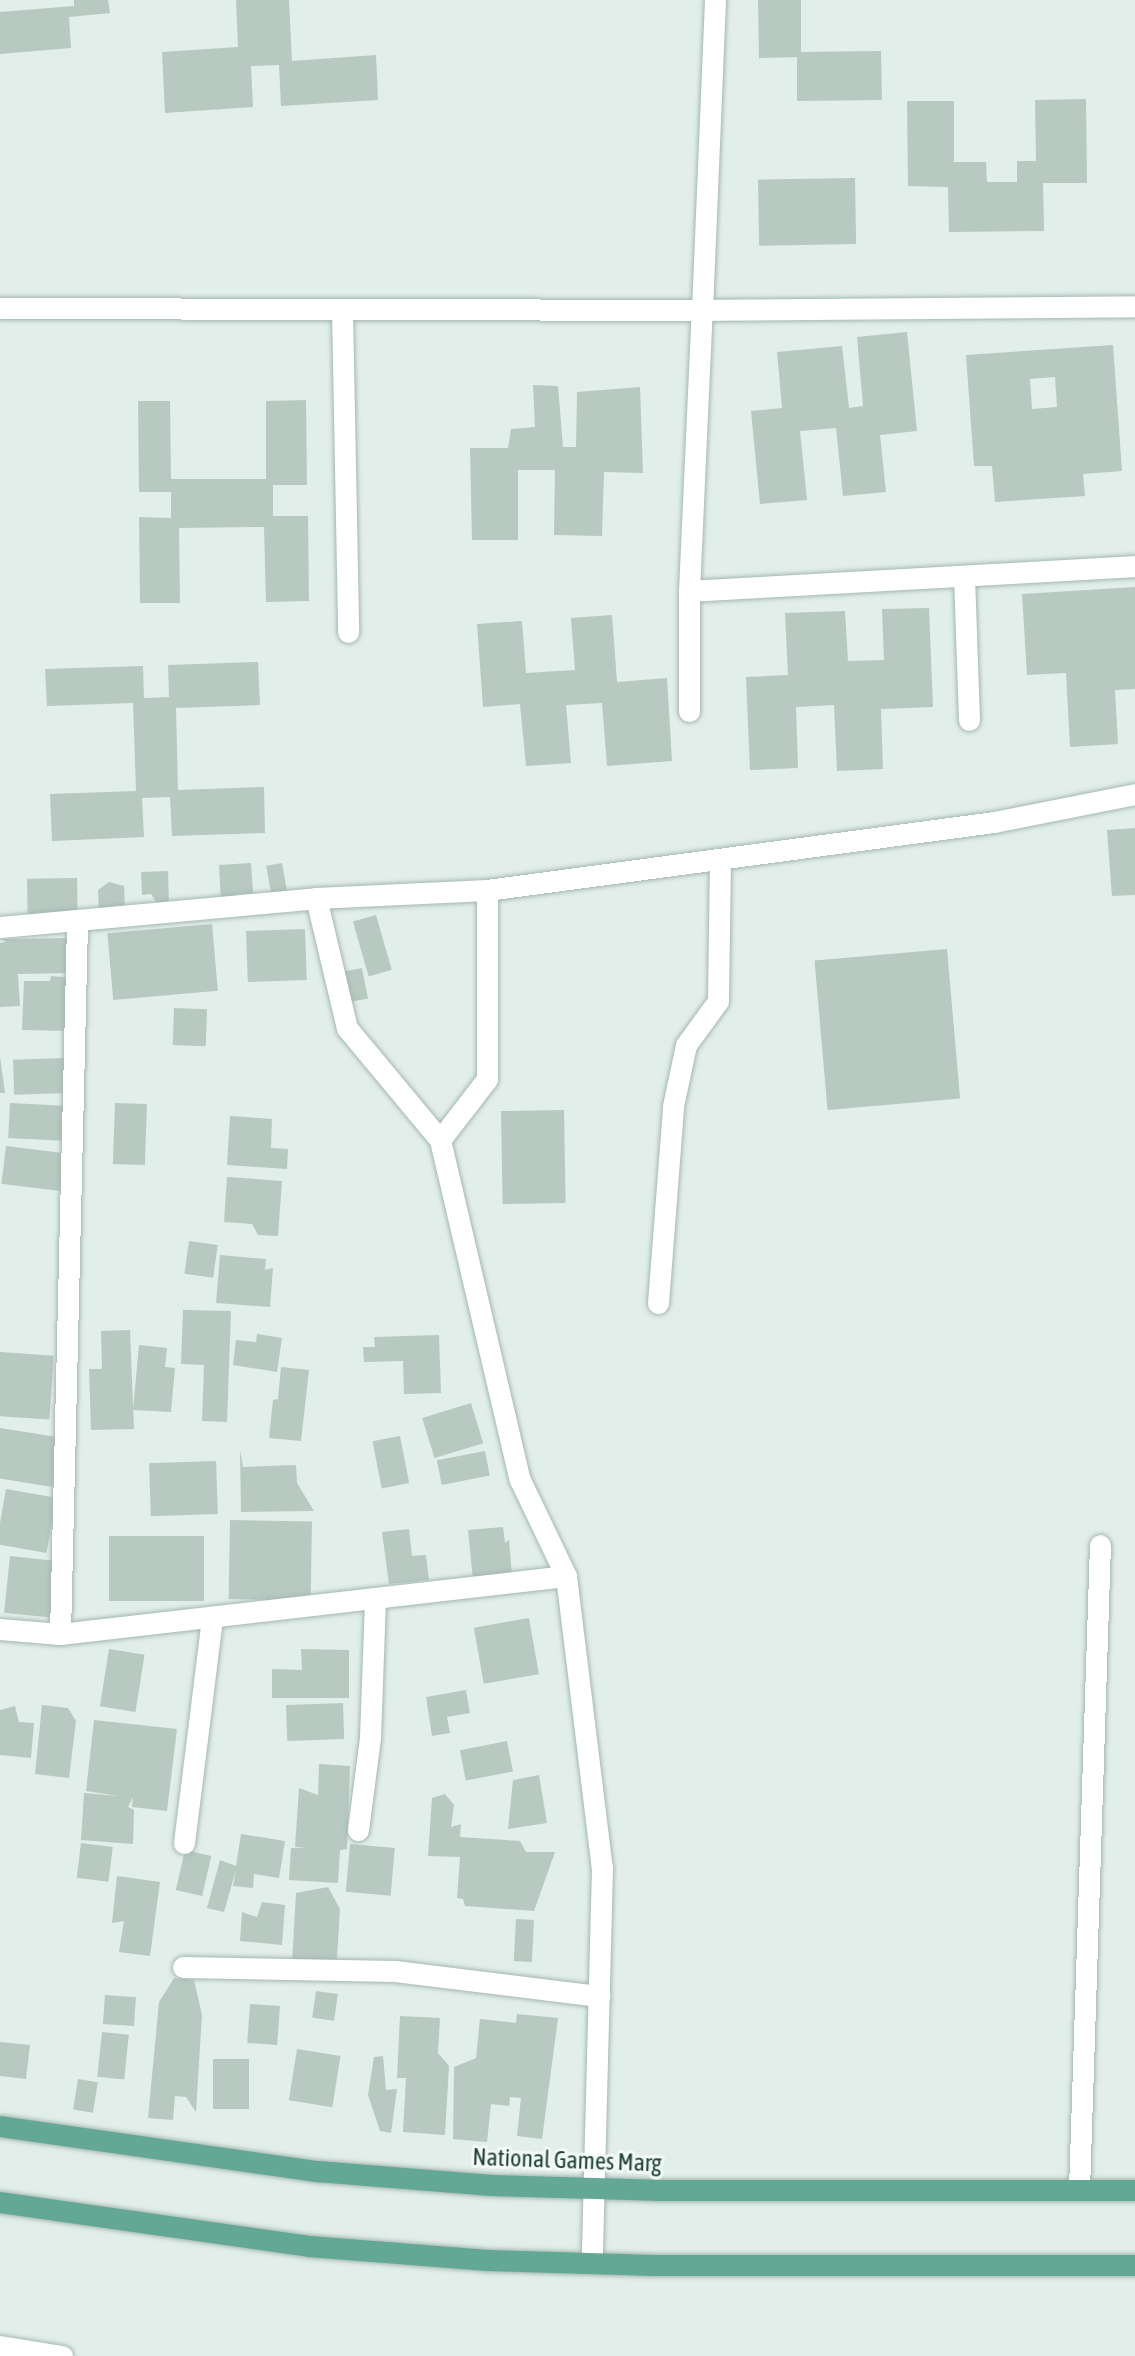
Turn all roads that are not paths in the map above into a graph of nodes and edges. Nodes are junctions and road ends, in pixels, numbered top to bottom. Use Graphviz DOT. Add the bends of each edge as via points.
graph roads {
  1 [pos="715,0"];
  2 [pos="1135,306"];
  3 [pos="0,308"];
  4 [pos="342,309"];
  5 [pos="702,310"];
  6 [pos="1135,566"];
  7 [pos="964,576"];
  8 [pos="689,591"];
  9 [pos="348,632"];
  10 [pos="689,711"];
  11 [pos="969,719"];
  12 [pos="1135,794"];
  13 [pos="720,859"];
  14 [pos="487,890"];
  15 [pos="316,898"];
  16 [pos="77,921"];
  17 [pos="0,927"];
  18 [pos="440,1140"];
  19 [pos="658,1303"];
  20 [pos="1100,1545"];
  21 [pos="566,1576"];
  22 [pos="375,1599"];
  23 [pos="212,1617"];
  24 [pos="0,1629"];
  25 [pos="60,1634"];
  26 [pos="358,1830"];
  27 [pos="184,1843"];
  28 [pos="183,1967"];
  29 [pos="599,1996"];
  30 [pos="0,2126"];
  31 [pos="594,2188"];
  32 [pos="1079,2190"];
  33 [pos="1135,2190"];
  34 [pos="0,2202"];
  35 [pos="592,2263"];
  36 [pos="1135,2265"];
  37 [pos="0,2346"];
  38 [pos="62,2356"];
  1 -- 5 [label="street"];
  2 -- 5 [label="street"];
  3 -- 4 [label="street"];
  4 -- 5 [label="street"];
  4 -- 9 [label="street"];
  5 -- 8 [label="street"];
  6 -- 7 [label="street"];
  7 -- 8 [label="street"];
  7 -- 11 [label="street"];
  8 -- 10 [label="street"];
  12 -- 13 [label="street" via="994,822"];
  13 -- 14 [label="street"];
  13 -- 19 [label="street" via="718,1001 686,1045 673,1106"];
  14 -- 15 [label="street"];
  14 -- 18 [label="street" via="487,1079"];
  15 -- 16 [label="street"];
  15 -- 18 [label="street" via="347,1028"];
  16 -- 17 [label="street"];
  16 -- 25 [label="street"];
  18 -- 21 [label="street" via="520,1480"];
  20 -- 32 [label="street"];
  21 -- 22 [label="street"];
  21 -- 29 [label="street" via="602,1868"];
  22 -- 23 [label="street"];
  22 -- 26 [label="street" via="370,1737"];
  23 -- 25 [label="street"];
  23 -- 27 [label="street"];
  24 -- 25 [label="street"];
  28 -- 29 [label="street" via="395,1971"];
  29 -- 31 [label="street"];
  30 -- 31 [label="main road, National Games Marg" via="317,2171"];
  31 -- 32 [label="main road, National Games Marg"];
  31 -- 35 [label="street"];
  32 -- 33 [label="main road, National Games Marg"];
  34 -- 35 [label="main road" via="309,2246"];
  35 -- 36 [label="main road"];
  37 -- 38 [label="street"];
}
